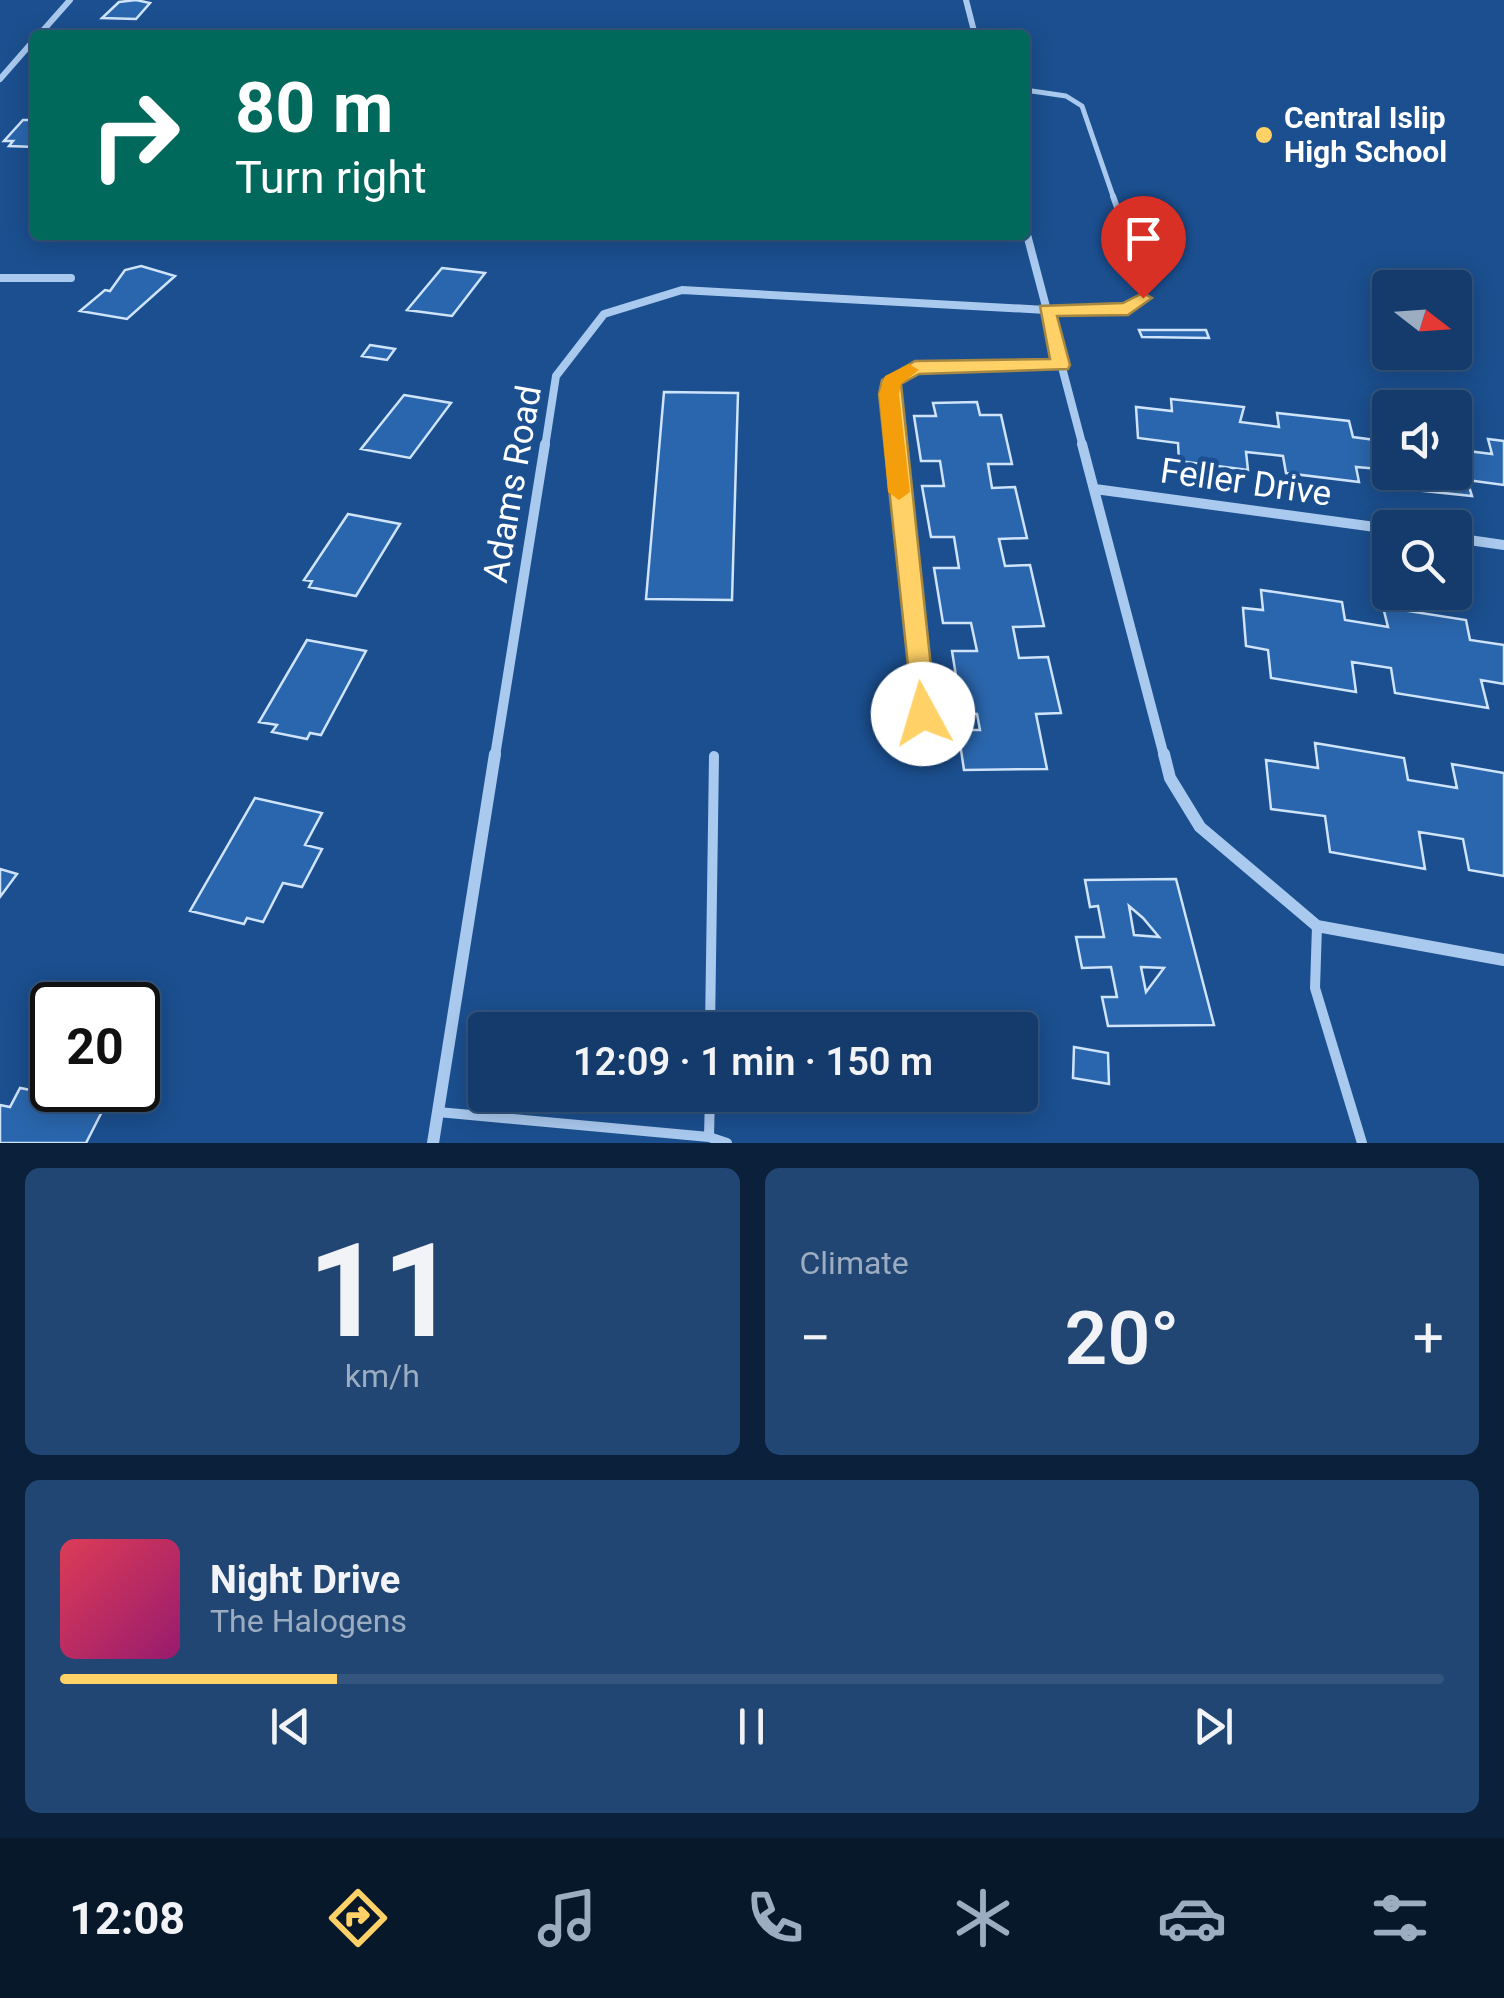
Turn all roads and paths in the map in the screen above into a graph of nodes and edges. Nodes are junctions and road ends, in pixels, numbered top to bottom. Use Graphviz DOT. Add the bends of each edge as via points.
graph roads {
  1 [pos="70,0"];
  2 [pos="966,0"];
  3 [pos="43,30"];
  4 [pos="974,30"];
  5 [pos="30,45"];
  6 [pos="0,79"];
  7 [pos="1030,91"];
  8 [pos="1028,240"];
  9 [pos="0,278"];
  10 [pos="71,278"];
  11 [pos="1046,310"];
  12 [pos="1061,365"];
  13 [pos="1094,489"];
  14 [pos="1372,527"];
  15 [pos="1472,540"];
  16 [pos="1504,545"];
  17 [pos="923,714"];
  18 [pos="714,756"];
  19 [pos="1316,926"];
  20 [pos="1504,960"];
  21 [pos="710,1012"];
  22 [pos="438,1112"];
  23 [pos="710,1112"];
  24 [pos="709,1137"];
  25 [pos="433,1143"];
  26 [pos="727,1143"];
  27 [pos="1362,1143"];
  1 -- 3 [label="street"];
  2 -- 4 [label="street"];
  5 -- 6 [label="street"];
  7 -- 11 [label="lane" via="1066,96 1082,106 1143,298 1128,309"];
  8 -- 11 [label="street"];
  9 -- 10 [label="street"];
  11 -- 12 [label="street"];
  11 -- 22 [label="street, Adams Road" via="682,290 604,314 556,376"];
  12 -- 13 [label="street"];
  12 -- 17 [label="lane" via="915,368 892,380"];
  13 -- 14 [label="street, Feller Drive"];
  13 -- 19 [label="street" via="1170,778 1200,827"];
  15 -- 16 [label="street"];
  18 -- 21 [label="lane"];
  19 -- 20 [label="street"];
  19 -- 27 [label="lane" via="1315,988"];
  22 -- 24 [label="lane"];
  22 -- 25 [label="street, Adams Road"];
  23 -- 24 [label="lane"];
  24 -- 26 [label="lane"];
}
